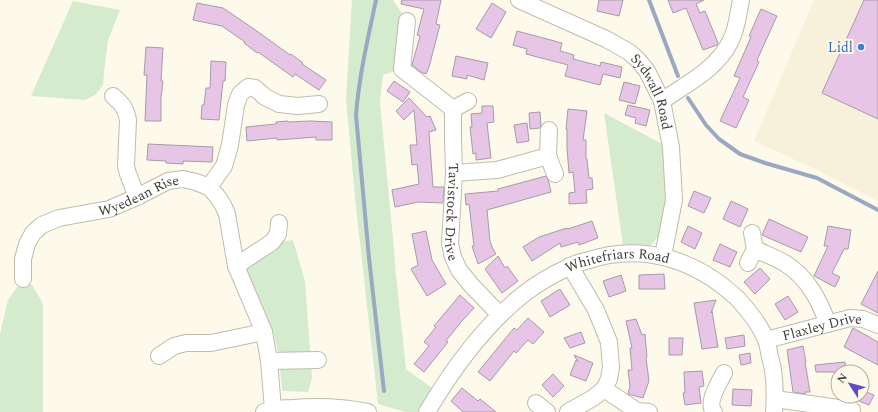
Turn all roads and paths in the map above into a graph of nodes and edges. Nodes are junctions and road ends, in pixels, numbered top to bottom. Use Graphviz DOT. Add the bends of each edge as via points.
graph roads {
  1 [pos="519,0"];
  2 [pos="741,0"];
  3 [pos="407,21"];
  4 [pos="113,96"];
  5 [pos="468,101"];
  6 [pos="662,101"];
  7 [pos="319,104"];
  8 [pos="453,109"];
  9 [pos="549,130"];
  10 [pos="548,156"];
  11 [pos="454,173"];
  12 [pos="555,174"];
  13 [pos="209,187"];
  14 [pos="137,197"];
  15 [pos="279,223"];
  16 [pos="752,233"];
  17 [pos="663,256"];
  18 [pos="236,266"];
  19 [pos="570,266"];
  20 [pos="23,279"];
  21 [pos="500,315"];
  22 [pos="828,324"];
  23 [pos="878,325"];
  24 [pos="264,332"];
  25 [pos="766,340"];
  26 [pos="159,356"];
  27 [pos="318,360"];
  28 [pos="269,361"];
  29 [pos="724,373"];
  30 [pos="604,389"];
  31 [pos="775,405"];
  32 [pos="268,410"];
  33 [pos="852,410"];
  34 [pos="368,412"];
  35 [pos="427,412"];
  36 [pos="568,412"];
  37 [pos="649,412"];
  38 [pos="714,412"];
  1 -- 6 [label="street, Sydwall Road" via="629,52 647,71"];
  2 -- 6 [label="street" via="736,27 720,57 710,68"];
  3 -- 8 [label="street" via="402,69"];
  4 -- 14 [label="street" via="127,112 126,166"];
  5 -- 8 [label="street"];
  6 -- 17 [label="street, Sydwall Road" via="671,147 674,200"];
  7 -- 13 [label="street" via="279,104 255,88 248,87 240,94 236,105 224,166"];
  8 -- 11 [label="street, Tavistock Drive"];
  9 -- 10 [label="street"];
  10 -- 11 [label="street" via="497,170"];
  10 -- 12 [label="street"];
  11 -- 21 [label="street, Tavistock Drive" via="450,244 453,257 459,270"];
  13 -- 14 [label="street, Wyedean Rise" via="183,179 168,181"];
  13 -- 18 [label="street" via="218,196 227,214"];
  14 -- 20 [label="street, Wyedean Rise" via="109,209 59,218 42,225 33,233 27,244 23,259"];
  15 -- 18 [label="street" via="278,234 272,242"];
  16 -- 22 [label="street" via="752,256 785,264 799,274 822,307"];
  17 -- 19 [label="street, Whitefriars Road" via="616,253"];
  17 -- 25 [label="street, Whitefriars Road" via="698,270 729,291 751,314"];
  18 -- 24 [label="street"];
  19 -- 21 [label="street, Whitefriars Road" via="531,289"];
  19 -- 30 [label="street" via="596,310 609,342 611,367"];
  21 -- 35 [label="street, Whitefriars Road" via="451,373"];
  22 -- 23 [label="street, Flaxley Drive" via="850,318 863,319"];
  22 -- 25 [label="street, Flaxley Drive"];
  24 -- 26 [label="street" via="211,342 186,343 174,346"];
  24 -- 28 [label="street"];
  25 -- 31 [label="street, Whitefriars Road" via="773,369"];
  27 -- 28 [label="street"];
  28 -- 32 [label="street"];
  29 -- 38 [label="street" via="713,396 711,404"];
  30 -- 36 [label="street"];
  30 -- 37 [label="street" via="638,411"];
  31 -- 33 [label="street"];
  32 -- 34 [label="street" via="311,406"];
}
